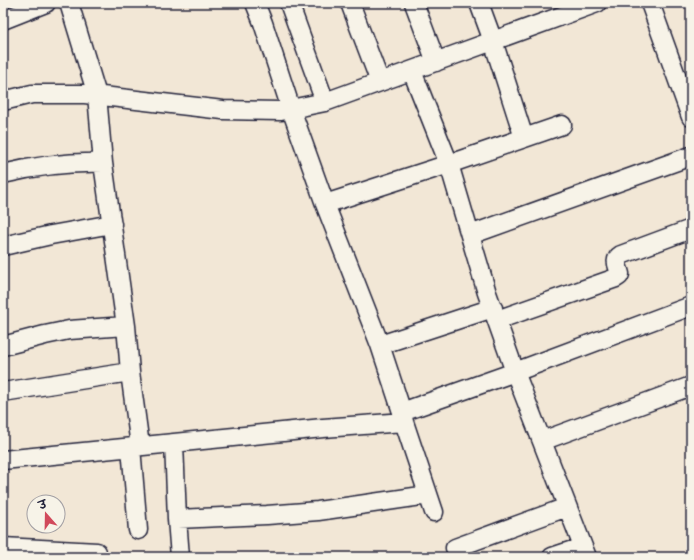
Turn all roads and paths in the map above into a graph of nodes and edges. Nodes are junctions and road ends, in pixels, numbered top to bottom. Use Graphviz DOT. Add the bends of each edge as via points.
graph roads {
  1 [pos="46,3"];
  2 [pos="68,3"];
  3 [pos="256,3"];
  4 [pos="289,3"];
  5 [pos="350,3"];
  6 [pos="414,3"];
  7 [pos="478,3"];
  8 [pos="597,3"];
  9 [pos="650,3"];
  10 [pos="559,10"];
  11 [pos="3,20"];
  12 [pos="493,41"];
  13 [pos="436,62"];
  14 [pos="412,70"];
  15 [pos="380,82"];
  16 [pos="97,95"];
  17 [pos="3,101"];
  18 [pos="325,102"];
  19 [pos="291,110"];
  20 [pos="691,116"];
  21 [pos="562,125"];
  22 [pos="524,138"];
  23 [pos="691,156"];
  24 [pos="103,163"];
  25 [pos="449,164"];
  26 [pos="3,174"];
  27 [pos="325,204"];
  28 [pos="112,224"];
  29 [pos="691,229"];
  30 [pos="470,235"];
  31 [pos="3,246"];
  32 [pos="691,306"];
  33 [pos="495,314"];
  34 [pos="126,326"];
  35 [pos="380,345"];
  36 [pos="3,346"];
  37 [pos="130,372"];
  38 [pos="515,372"];
  39 [pos="691,386"];
  40 [pos="3,392"];
  41 [pos="403,417"];
  42 [pos="542,440"];
  43 [pos="174,443"];
  44 [pos="136,447"];
  45 [pos="3,460"];
  46 [pos="428,495"];
  47 [pos="567,507"];
  48 [pos="434,512"];
  49 [pos="177,519"];
  50 [pos="138,530"];
  51 [pos="3,547"];
  52 [pos="455,548"];
  53 [pos="97,552"];
  54 [pos="585,552"];
  55 [pos="180,557"];
  56 [pos="552,557"];
  1 -- 11 [label="street"];
  2 -- 16 [label="street"];
  3 -- 19 [label="street"];
  4 -- 18 [label="street"];
  5 -- 15 [label="street"];
  6 -- 13 [label="street"];
  7 -- 12 [label="street"];
  8 -- 10 [label="street"];
  9 -- 20 [label="street"];
  10 -- 12 [label="street"];
  12 -- 13 [label="street"];
  12 -- 22 [label="street"];
  13 -- 14 [label="street"];
  14 -- 15 [label="street"];
  14 -- 25 [label="street"];
  15 -- 18 [label="street"];
  16 -- 17 [label="street" via="32,94"];
  16 -- 19 [label="street" via="223,110"];
  16 -- 24 [label="street"];
  18 -- 19 [label="street"];
  19 -- 27 [label="street"];
  21 -- 22 [label="street"];
  22 -- 25 [label="street"];
  23 -- 30 [label="street"];
  24 -- 26 [label="street" via="62,164"];
  24 -- 28 [label="street"];
  25 -- 27 [label="street"];
  25 -- 30 [label="street"];
  27 -- 35 [label="street"];
  28 -- 31 [label="street"];
  28 -- 34 [label="street"];
  29 -- 33 [label="street" via="620,254 616,260 620,274 616,278"];
  30 -- 33 [label="street"];
  32 -- 38 [label="street"];
  33 -- 35 [label="street"];
  33 -- 38 [label="street"];
  34 -- 36 [label="street" via="69,330"];
  34 -- 37 [label="street"];
  35 -- 41 [label="street"];
  37 -- 40 [label="street"];
  37 -- 44 [label="street"];
  38 -- 41 [label="street"];
  38 -- 42 [label="street"];
  39 -- 42 [label="street"];
  41 -- 43 [label="street"];
  41 -- 46 [label="street"];
  42 -- 47 [label="street"];
  43 -- 44 [label="street"];
  43 -- 49 [label="street"];
  44 -- 45 [label="street"];
  44 -- 50 [label="street"];
  46 -- 48 [label="street"];
  46 -- 49 [label="street" via="318,511"];
  47 -- 52 [label="street"];
  47 -- 54 [label="street"];
  49 -- 55 [label="street"];
  51 -- 53 [label="street"];
  54 -- 56 [label="street"];
}
